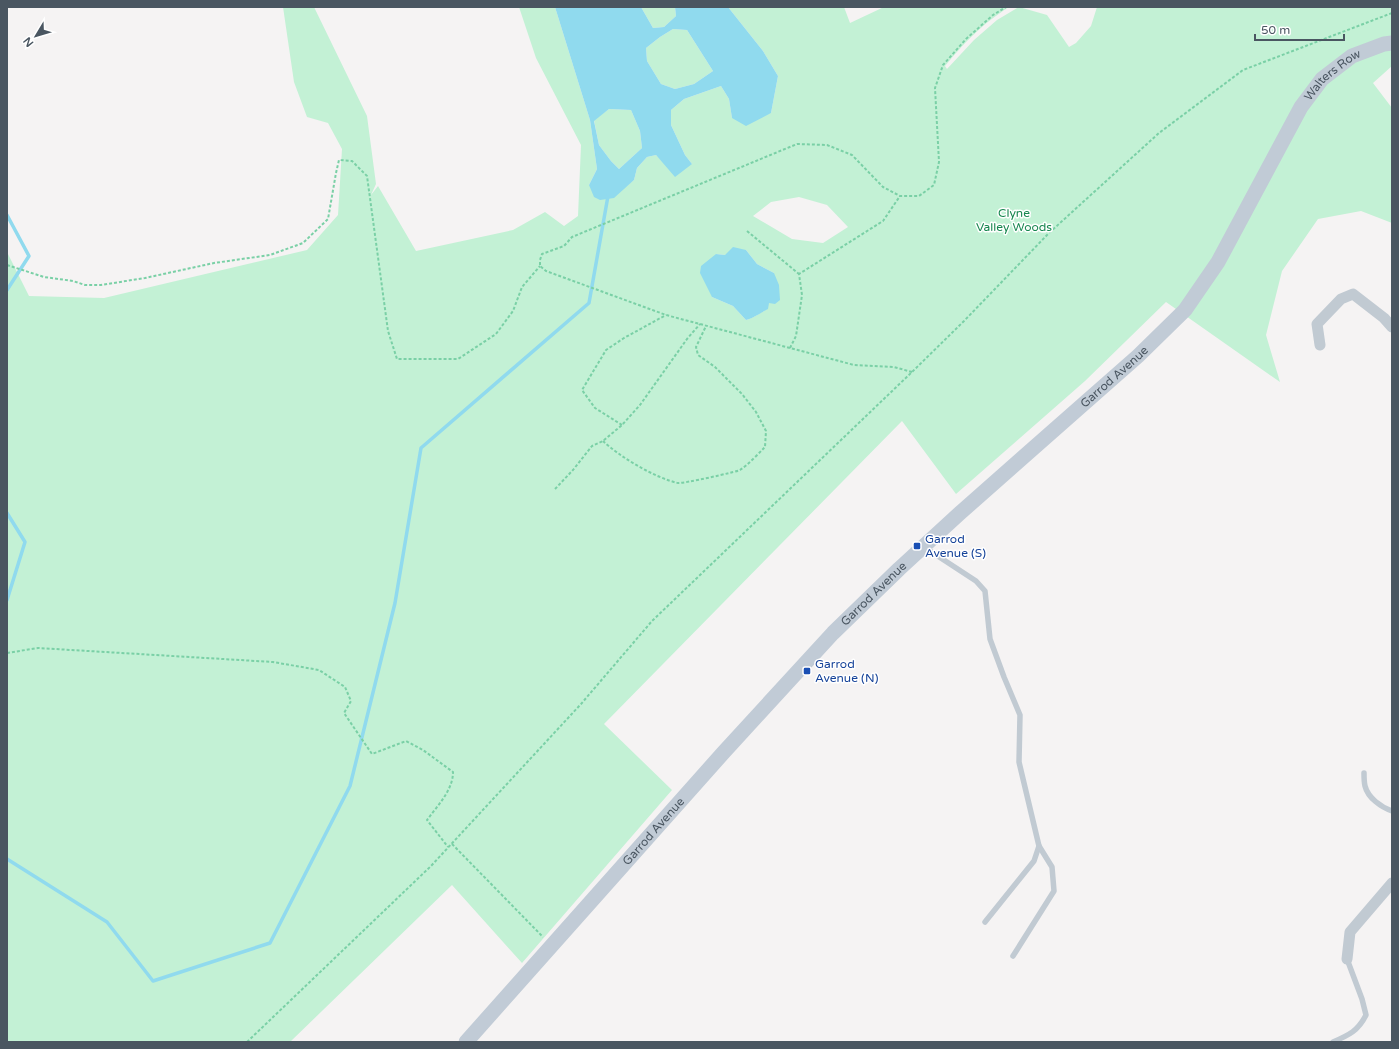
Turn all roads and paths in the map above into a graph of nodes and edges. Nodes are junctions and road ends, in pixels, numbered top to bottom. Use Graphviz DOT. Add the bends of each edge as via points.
graph roads {
  1 [pos="1006,7"];
  2 [pos="1392,13"];
  3 [pos="1392,43"];
  4 [pos="1301,107"];
  5 [pos="900,196"];
  6 [pos="747,231"];
  7 [pos="7,265"];
  8 [pos="540,266"];
  9 [pos="799,274"];
  10 [pos="666,315"];
  11 [pos="700,324"];
  12 [pos="706,326"];
  13 [pos="1392,327"];
  14 [pos="1320,345"];
  15 [pos="790,348"];
  16 [pos="912,372"];
  17 [pos="622,426"];
  18 [pos="603,441"];
  19 [pos="555,489"];
  20 [pos="924,547"];
  21 [pos="7,653"];
  22 [pos="1364,773"];
  23 [pos="1392,811"];
  24 [pos="452,844"];
  25 [pos="1039,846"];
  26 [pos="448,847"];
  27 [pos="1392,883"];
  28 [pos="985,922"];
  29 [pos="551,945"];
  30 [pos="1013,956"];
  31 [pos="1347,959"];
  32 [pos="247,1042"];
  33 [pos="466,1042"];
  34 [pos="1333,1042"];
  1 -- 5 [label="path" via="966,38 943,65 935,88 939,162 934,185 919,196"];
  2 -- 16 [label="path" via="1243,70 1159,133 1055,228"];
  3 -- 4 [label="main road, Walters Row" via="1352,56 1322,79"];
  4 -- 20 [label="main road, Garrod Avenue" via="1218,262 1185,310 1138,356"];
  5 -- 8 [label="path" via="884,187 852,155 827,145 797,144 572,237 564,246 542,254"];
  5 -- 9 [label="path" via="883,221"];
  6 -- 9 [label="path"];
  7 -- 8 [label="path" via="44,277 85,285 101,285 270,255 303,243 328,219 339,160 352,161 368,176 388,331 397,359 458,359 496,334 513,311 522,287"];
  8 -- 10 [label="path" via="546,271"];
  9 -- 15 [label="path" via="802,295 796,336"];
  10 -- 11 [label="path"];
  10 -- 17 [label="path" via="606,350 582,390 594,408"];
  11 -- 12 [label="path"];
  11 -- 17 [label="path"];
  12 -- 15 [label="path"];
  12 -- 18 [label="path" via="696,347 698,355 715,367 756,412 766,431 765,446 740,470 679,483 656,475"];
  13 -- 14 [label="street" via="1353,294 1341,299 1316,324"];
  15 -- 16 [label="path" via="854,365 894,366"];
  16 -- 24 [label="path" via="652,621 581,704"];
  17 -- 18 [label="path"];
  18 -- 19 [label="path" via="592,446"];
  20 -- 25 [label="lane" via="976,581 985,591 990,639 1020,714 1019,762"];
  20 -- 29 [label="main road, Garrod Avenue" via="833,633"];
  21 -- 26 [label="path" via="46,648 273,662 319,670 345,687 351,701 344,714 372,754 406,742 423,750 454,772 449,789 427,820"];
  22 -- 23 [label="lane" via="1365,787 1372,797 1382,808"];
  24 -- 26 [label="path"];
  24 -- 29 [label="path"];
  25 -- 28 [label="lane" via="1034,862"];
  25 -- 30 [label="lane" via="1052,867 1054,891"];
  26 -- 32 [label="path"];
  27 -- 31 [label="street" via="1350,932"];
  29 -- 33 [label="main road, Garrod Avenue"];
  31 -- 34 [label="lane" via="1366,1015 1352,1033"];
}
